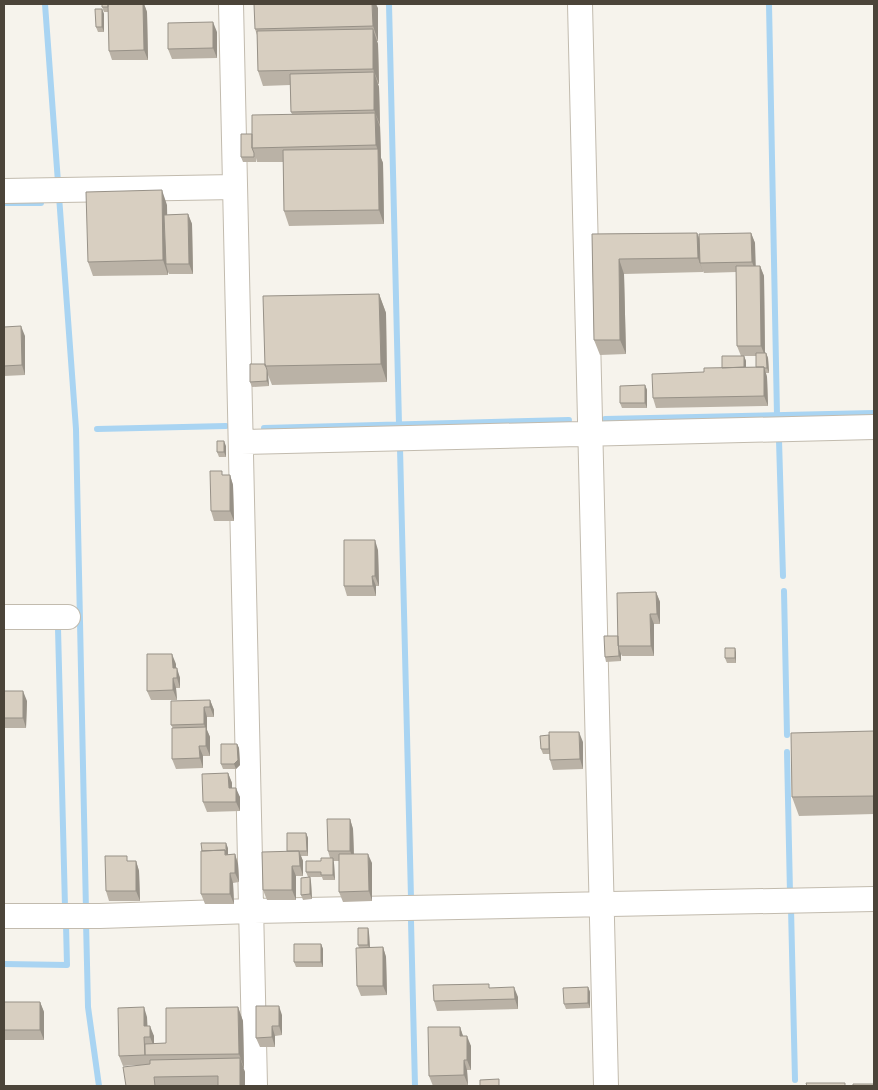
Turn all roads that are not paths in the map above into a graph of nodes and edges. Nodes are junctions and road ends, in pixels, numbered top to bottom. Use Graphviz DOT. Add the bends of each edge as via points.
graph roads {
  1 [pos="231,4"];
  2 [pos="580,4"];
  3 [pos="235,187"];
  4 [pos="4,191"];
  5 [pos="874,426"];
  6 [pos="590,433"];
  7 [pos="241,442"];
  8 [pos="4,617"];
  9 [pos="68,618"];
  10 [pos="874,898"];
  11 [pos="602,903"];
  12 [pos="252,911"];
  13 [pos="4,916"];
  14 [pos="255,1086"];
  15 [pos="606,1086"];
  1 -- 3 [label="street"];
  2 -- 6 [label="street"];
  3 -- 4 [label="street"];
  3 -- 7 [label="street"];
  5 -- 6 [label="street"];
  6 -- 7 [label="street"];
  6 -- 11 [label="street"];
  7 -- 12 [label="street"];
  8 -- 9 [label="street"];
  10 -- 11 [label="street"];
  11 -- 12 [label="street"];
  11 -- 15 [label="street"];
  12 -- 13 [label="street"];
  12 -- 14 [label="street"];
}
